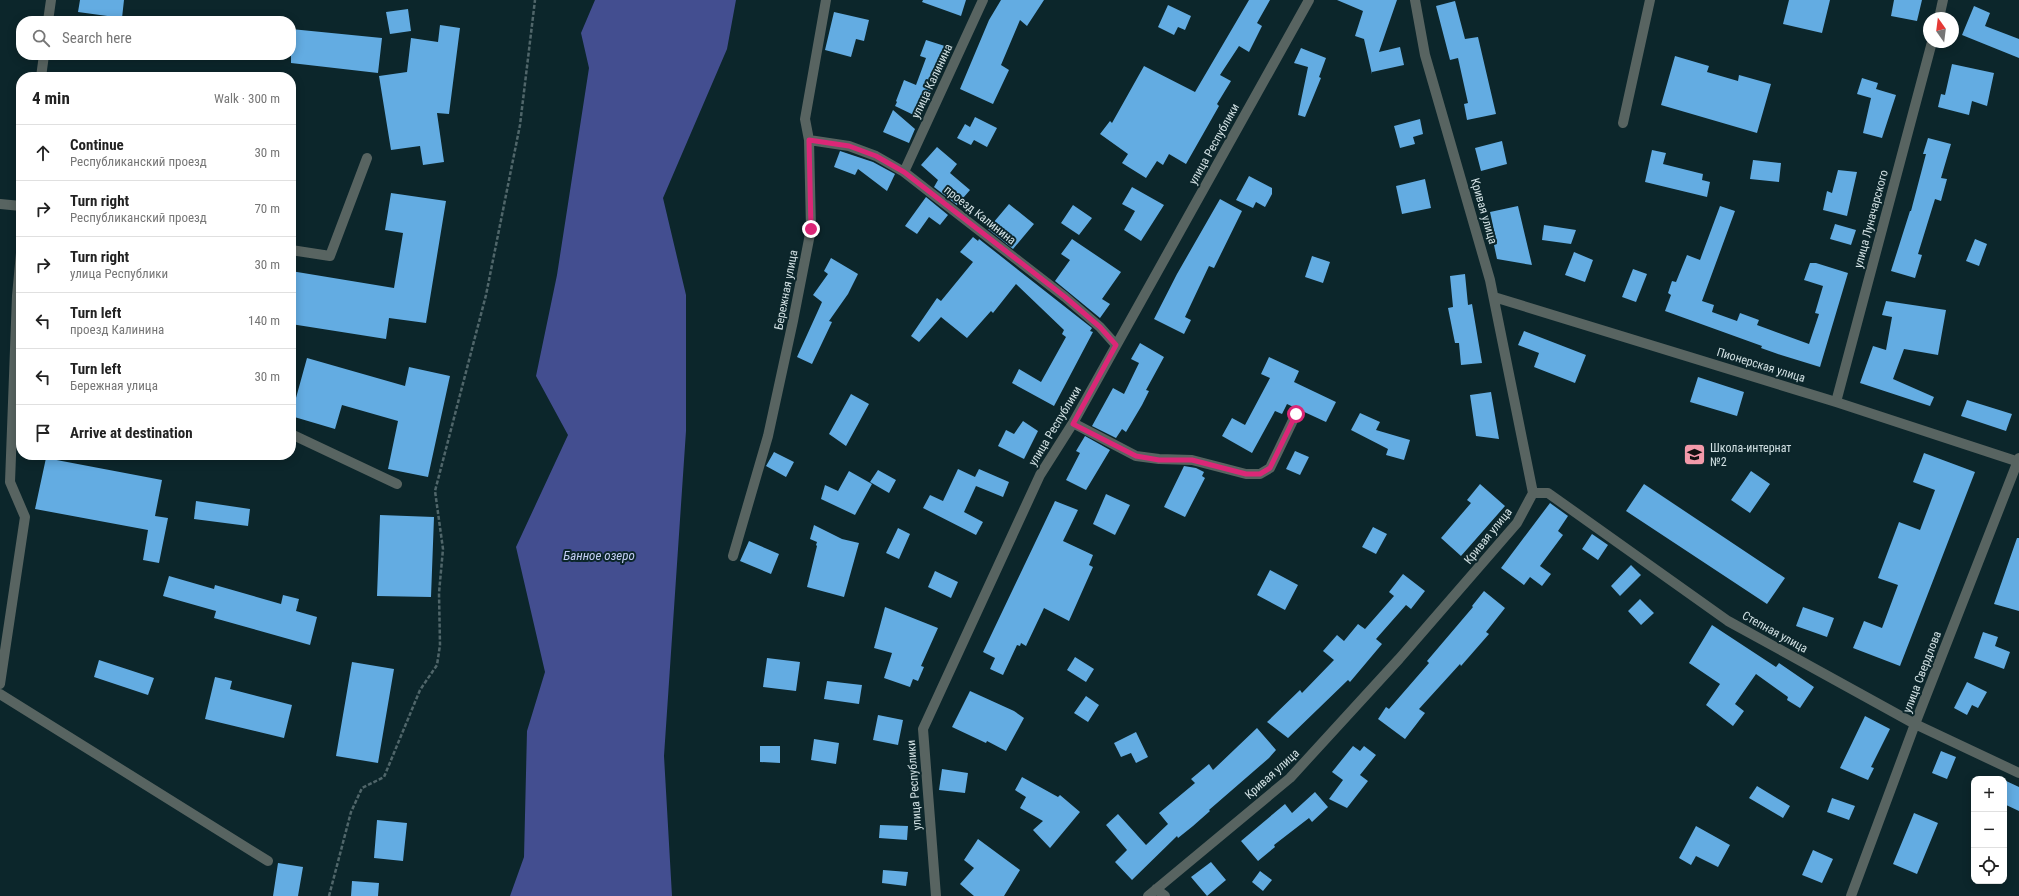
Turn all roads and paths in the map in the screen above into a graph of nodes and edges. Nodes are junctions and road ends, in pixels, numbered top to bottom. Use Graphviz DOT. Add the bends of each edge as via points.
graph roads {
  1 [pos="51,0"];
  2 [pos="535,0"];
  3 [pos="826,0"];
  4 [pos="984,0"];
  5 [pos="1309,0"];
  6 [pos="1415,0"];
  7 [pos="1650,0"];
  8 [pos="1944,0"];
  9 [pos="1941,12"];
  10 [pos="49,16"];
  11 [pos="1930,48"];
  12 [pos="43,60"];
  13 [pos="42,72"];
  14 [pos="1623,123"];
  15 [pos="809,140"];
  16 [pos="367,158"];
  17 [pos="904,172"];
  18 [pos="0,204"];
  19 [pos="16,206"];
  20 [pos="296,251"];
  21 [pos="1494,297"];
  22 [pos="1116,345"];
  23 [pos="16,359"];
  24 [pos="1836,402"];
  25 [pos="1296,414"];
  26 [pos="1073,424"];
  27 [pos="296,436"];
  28 [pos="2018,460"];
  29 [pos="397,484"];
  30 [pos="1533,493"];
  31 [pos="733,556"];
  32 [pos="0,684"];
  33 [pos="0,694"];
  34 [pos="1915,724"];
  35 [pos="2019,772"];
  36 [pos="268,861"];
  37 [pos="1156,889"];
  38 [pos="329,896"];
  39 [pos="936,896"];
  40 [pos="1148,896"];
  41 [pos="1165,896"];
  42 [pos="1851,896"];
  1 -- 10 [label="street"];
  2 -- 38 [label="path" via="520,125 486,295 435,491 443,549 437,665 420,690 384,777 362,788 351,812"];
  3 -- 15 [label="street, Бережная улица" via="805,119"];
  4 -- 17 [label="street, улица Калинина"];
  5 -- 22 [label="street, улица Республики"];
  6 -- 21 [label="street, Кривая улица" via="1425,55"];
  7 -- 14 [label="street"];
  8 -- 9 [label="street"];
  11 -- 24 [label="street, улица Луначарского"];
  12 -- 13 [label="street"];
  15 -- 17 [label="street, проезд Калинина" via="849,146 876,156"];
  15 -- 31 [label="street, Бережная улица" via="809,236 768,436"];
  16 -- 20 [label="street" via="330,256"];
  17 -- 22 [label="street, проезд Калинина" via="1065,297 1100,327"];
  18 -- 19 [label="street"];
  21 -- 24 [label="street, Пионерская улица"];
  21 -- 30 [label="street, Кривая улица"];
  22 -- 26 [label="street, улица Республики"];
  23 -- 32 [label="street" via="10,482 25,517"];
  24 -- 28 [label="street, Пионерская улица"];
  25 -- 26 [label="street" via="1270,468 1260,474 1246,474 1192,460 1159,460 1136,456"];
  26 -- 39 [label="street, улица Республики" via="1040,475 923,729"];
  27 -- 29 [label="street"];
  28 -- 34 [label="street, улица Свердлова"];
  30 -- 34 [label="street, Степная улица" via="1548,493 1728,621"];
  30 -- 37 [label="street, Кривая улица" via="1517,523 1399,660 1290,778"];
  33 -- 36 [label="street"];
  34 -- 35 [label="street, Степная улица"];
  34 -- 42 [label="street, улица Свердлова"];
  37 -- 40 [label="street, Кривая улица"];
  37 -- 41 [label="street"];
}
